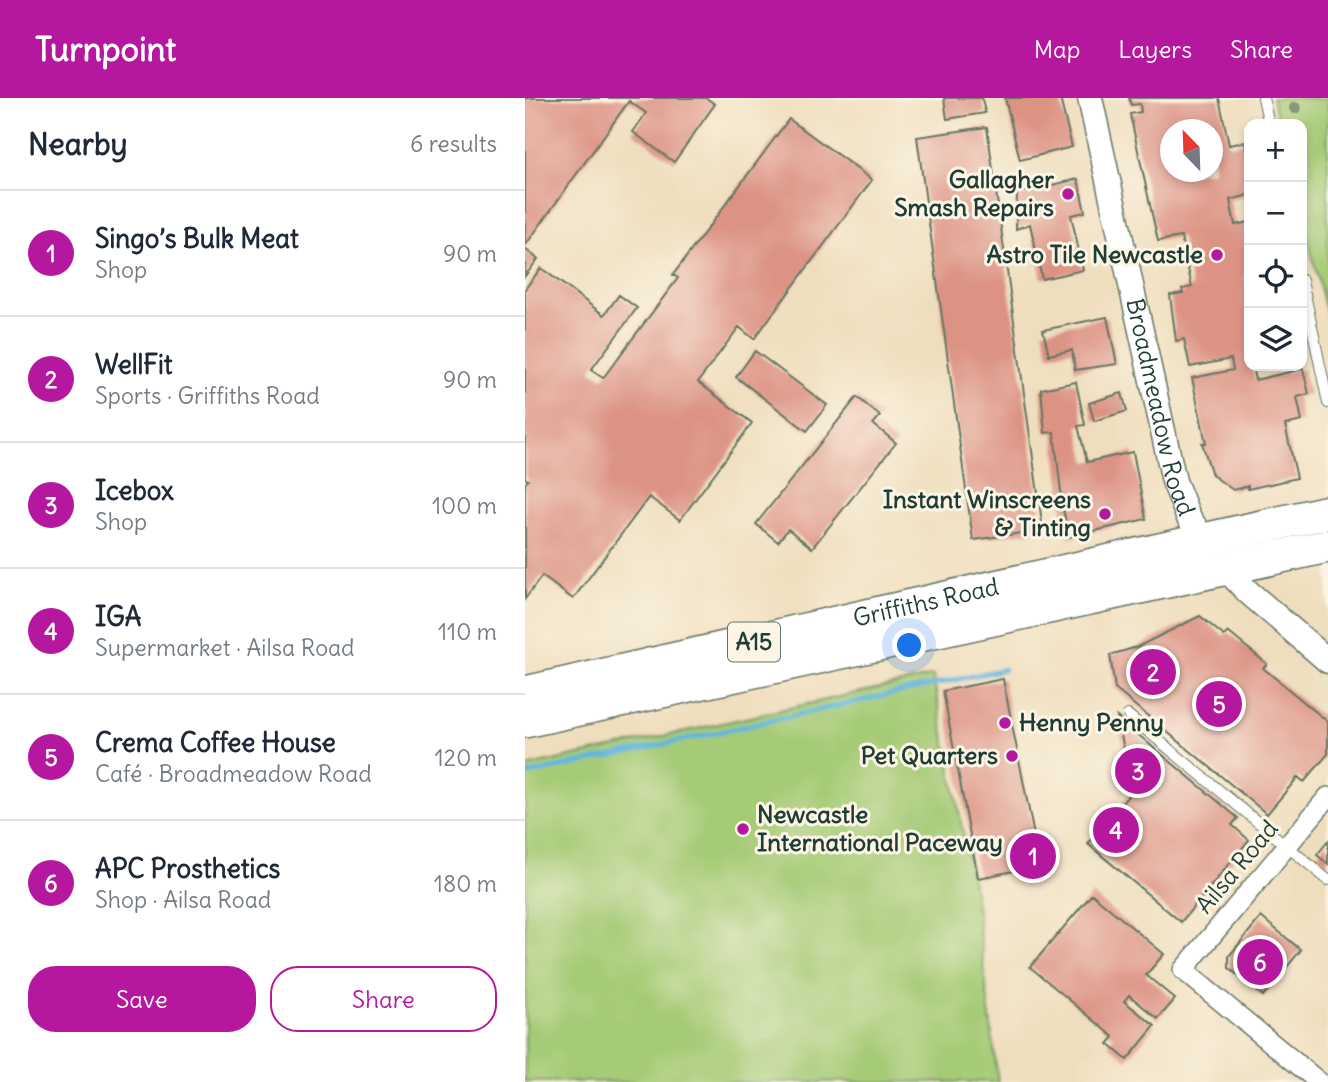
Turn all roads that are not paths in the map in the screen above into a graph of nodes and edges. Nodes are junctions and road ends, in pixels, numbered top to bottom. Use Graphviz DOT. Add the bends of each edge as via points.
graph roads {
  1 [pos="1090,98"];
  2 [pos="1263,98"];
  3 [pos="1268,119"];
  4 [pos="1307,304"];
  5 [pos="1328,403"];
  6 [pos="1328,512"];
  7 [pos="1204,541"];
  8 [pos="1328,546"];
  9 [pos="1226,569"];
  10 [pos="1328,661"];
  11 [pos="525,693"];
  12 [pos="1128,715"];
  13 [pos="525,721"];
  14 [pos="1328,797"];
  15 [pos="1287,846"];
  16 [pos="1328,880"];
  17 [pos="1319,1082"];
  1 -- 7 [label="street, Broadmeadow Road" via="1174,481"];
  2 -- 3 [label="lane"];
  4 -- 5 [label="lane"];
  6 -- 7 [label="highway, Griffiths Road / A15"];
  7 -- 9 [label="highway, Broadmeadow Road"];
  7 -- 11 [label="highway, Griffiths Road / A15"];
  8 -- 9 [label="highway, Griffiths Road / A15"];
  9 -- 10 [label="street, Broadmeadow Road"];
  9 -- 13 [label="highway, Griffiths Road / A15"];
  12 -- 15 [label="lane"];
  14 -- 15 [label="street, Ailsa Road"];
  15 -- 16 [label="lane"];
  15 -- 17 [label="street, Ailsa Road" via="1183,970"];
}
